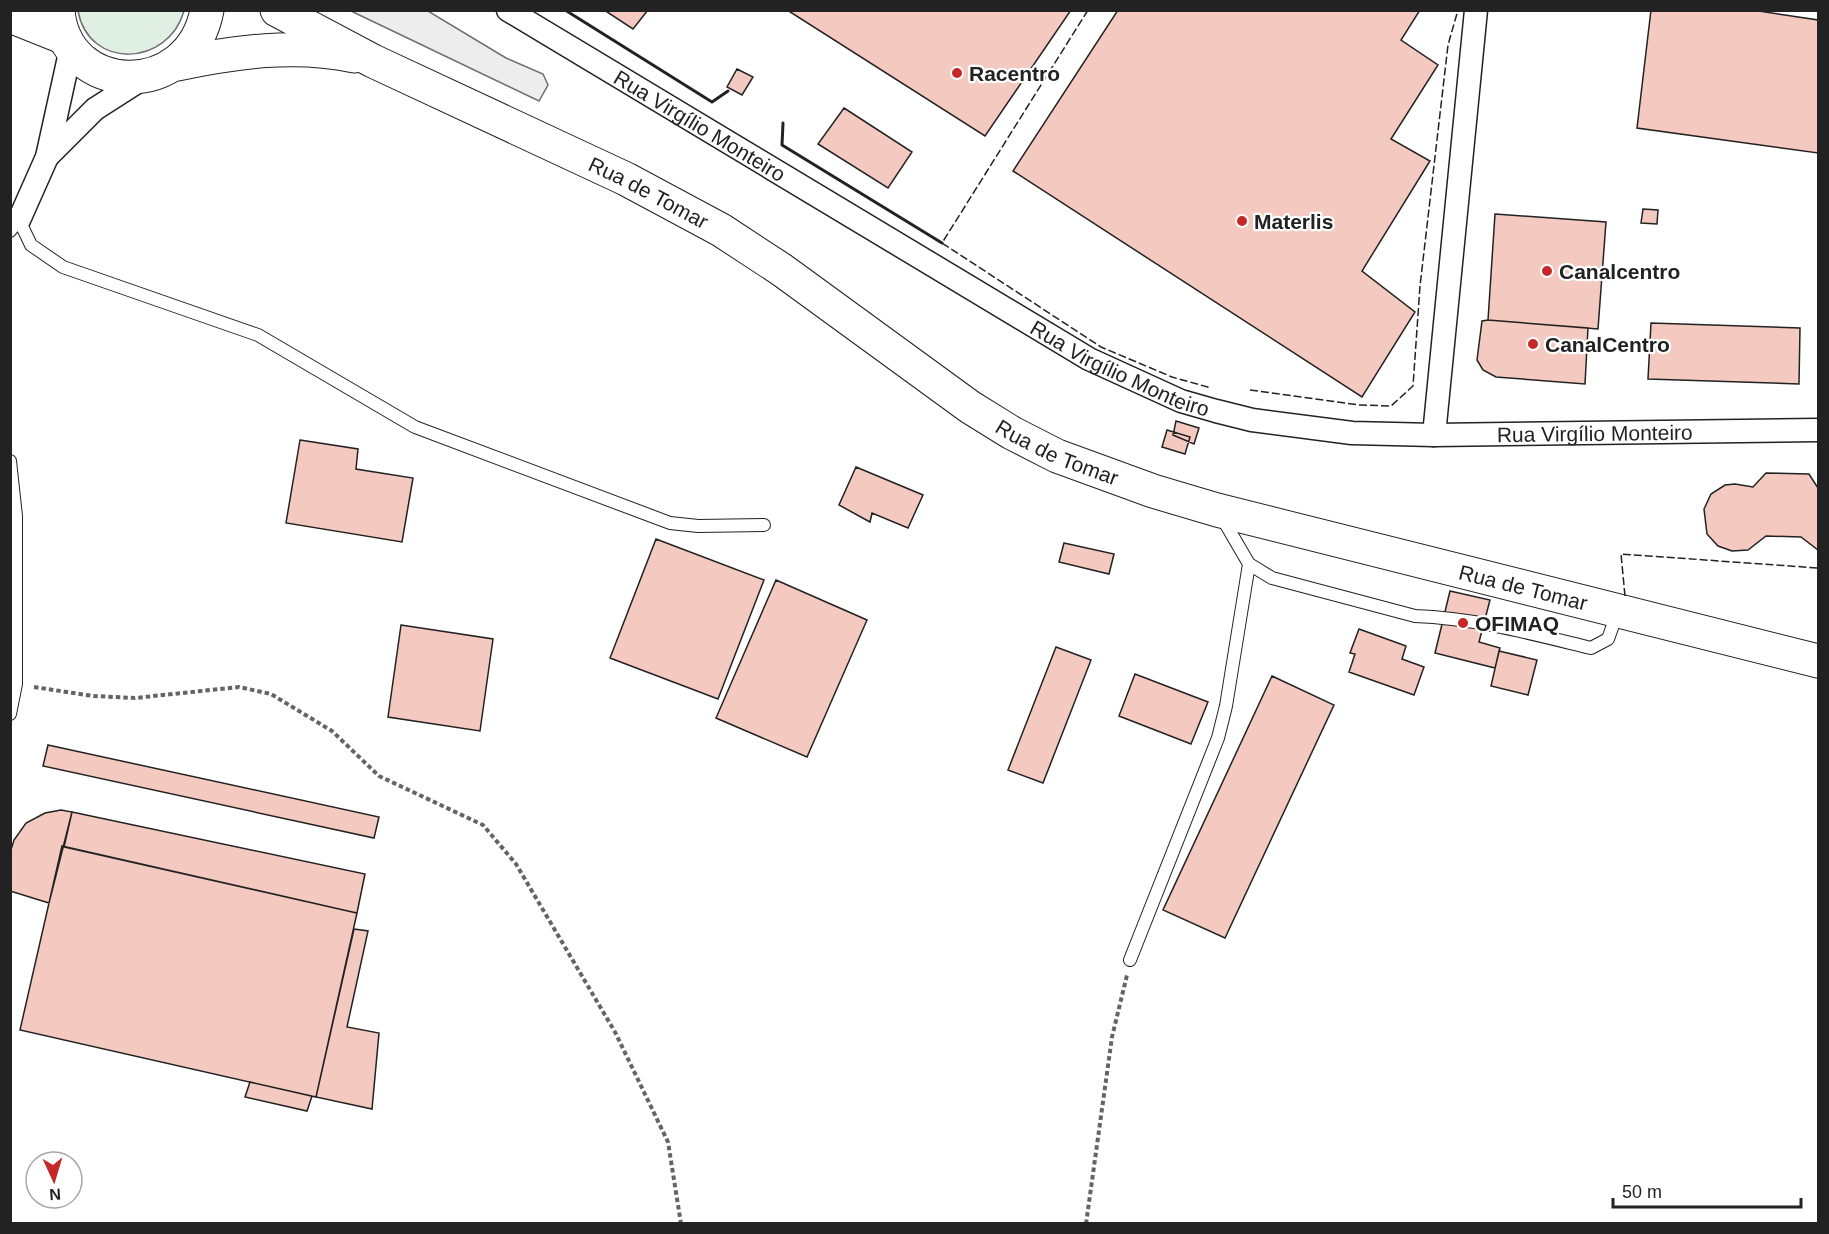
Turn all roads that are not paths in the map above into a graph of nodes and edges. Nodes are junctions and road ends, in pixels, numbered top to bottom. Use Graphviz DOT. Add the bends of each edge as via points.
graph roads {
  1 [pos="207,10"];
  2 [pos="277,10"];
  3 [pos="508,10"];
  4 [pos="1476,10"];
  5 [pos="10,16"];
  6 [pos="65,32"];
  7 [pos="373,61"];
  8 [pos="177,64"];
  9 [pos="146,77"];
  10 [pos="47,157"];
  11 [pos="15,225"];
  12 [pos="1818,430"];
  13 [pos="1434,435"];
  14 [pos="10,461"];
  15 [pos="1217,510"];
  16 [pos="764,525"];
  17 [pos="1249,564"];
  18 [pos="1619,609"];
  19 [pos="1818,661"];
  20 [pos="10,714"];
  21 [pos="1130,960"];
  1 -- 8 [label="main road, Rua de Tomar" via="204,28 193,48"];
  2 -- 7 [label="main road, Rua de Tomar"];
  3 -- 13 [label="street, Rua Virgílio Monteiro" via="1114,372 1181,401 1252,420 1352,433"];
  4 -- 13 [label="street"];
  5 -- 6 [label="main road, Rua de Tomar"];
  6 -- 9 [label="main road, Rua de Tomar" via="101,71 123,77"];
  6 -- 10 [label="street"];
  7 -- 8 [label="main road, Rua de Tomar" via="339,53 273,50 233,52"];
  7 -- 15 [label="main road, Rua de Tomar" via="626,179 721,230 1012,433 1057,456"];
  8 -- 9 [label="main road, Rua de Tomar"];
  9 -- 10 [label="street" via="95,109"];
  10 -- 11 [label="street"];
  11 -- 16 [label="lane" via="31,245 63,267 258,335 415,427 670,523"];
  12 -- 13 [label="street, Rua Virgílio Monteiro"];
  14 -- 20 [label="lane" via="16,516 16,684"];
  15 -- 17 [label="lane"];
  15 -- 18 [label="main road, Rua de Tomar"];
  17 -- 18 [label="lane" via="1292,585 1415,616 1438,615 1495,625 1591,648 1608,639"];
  17 -- 21 [label="lane" via="1218,738"];
  18 -- 19 [label="main road, Rua de Tomar"];
}
